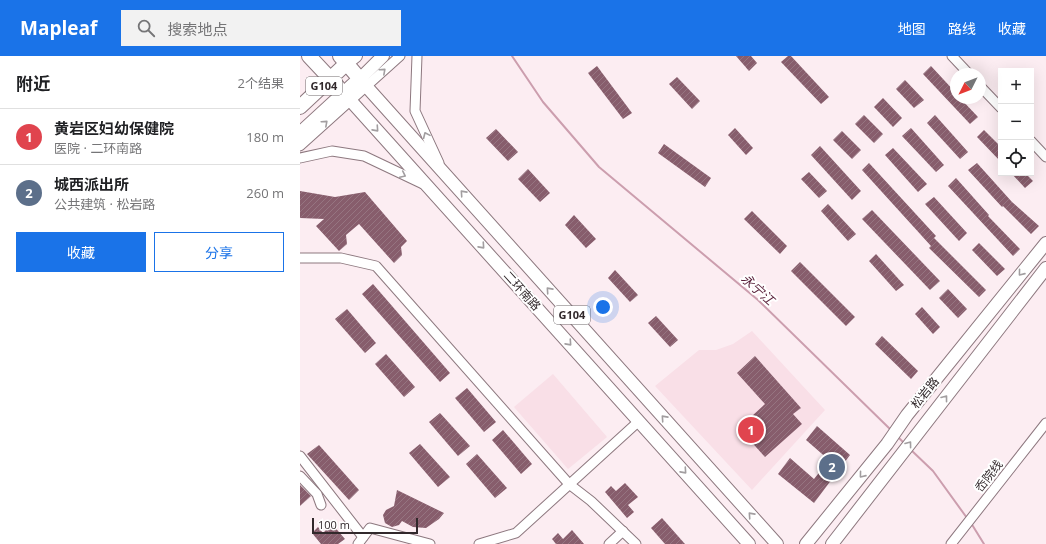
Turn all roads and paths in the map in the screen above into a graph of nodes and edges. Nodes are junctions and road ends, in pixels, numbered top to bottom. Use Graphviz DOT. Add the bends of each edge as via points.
graph roads {
  1 [pos="309,56"];
  2 [pos="383,56"];
  3 [pos="400,56"];
  4 [pos="417,56"];
  5 [pos="952,56"];
  6 [pos="346,58"];
  7 [pos="963,68"];
  8 [pos="331,80"];
  9 [pos="363,83"];
  10 [pos="986,92"];
  11 [pos="348,97"];
  12 [pos="998,105"];
  13 [pos="300,107"];
  14 [pos="300,134"];
  15 [pos="1034,144"];
  16 [pos="300,146"];
  17 [pos="1046,157"];
  18 [pos="300,158"];
  19 [pos="442,170"];
  20 [pos="428,186"];
  21 [pos="1046,243"];
  22 [pos="300,258"];
  23 [pos="1046,268"];
  24 [pos="639,421"];
  25 [pos="1046,423"];
  26 [pos="300,456"];
  27 [pos="300,476"];
  28 [pos="569,484"];
  29 [pos="321,505"];
  30 [pos="623,531"];
  31 [pos="361,541"];
  32 [pos="430,544"];
  33 [pos="479,544"];
  34 [pos="609,544"];
  35 [pos="636,544"];
  36 [pos="749,544"];
  37 [pos="777,544"];
  38 [pos="806,544"];
  39 [pos="832,544"];
  40 [pos="951,544"];
  1 -- 8 [label="highway, 二环南路 / G104"];
  2 -- 9 [label="main road"];
  9 -- 3 [label="street, one-way"];
  19 -- 4 [label="street, one-way" via="415,111"];
  5 -- 7 [label="street"];
  6 -- 8 [label="highway, G104"];
  6 -- 9 [label="highway, 二环南路 / G104"];
  8 -- 11 [label="highway, 二环南路 / G104"];
  8 -- 13 [label="highway, G104"];
  9 -- 11 [label="highway, G104"];
  9 -- 19 [label="main road, 二环南路 / G104"];
  10 -- 12 [label="street"];
  11 -- 14 [label="highway, G104"];
  16 -- 11 [label="street, one-way"];
  11 -- 20 [label="main road, 二环南路 / G104, one-way"];
  15 -- 17 [label="street"];
  18 -- 20 [label="street, one-way" via="332,151 364,156"];
  37 -- 19 [label="main road, 二环南路 / G104, one-way"];
  20 -- 24 [label="main road, 二环南路 / G104, one-way"];
  21 -- 38 [label="main road, 松岩路, one-way" via="906,415"];
  22 -- 28 [label="street" via="341,258 376,266"];
  39 -- 23 [label="main road, 松岩路, one-way"];
  24 -- 28 [label="street"];
  24 -- 36 [label="main road, 二环南路 / G104, one-way"];
  25 -- 40 [label="street, 岙院线"];
  26 -- 31 [label="street"];
  27 -- 29 [label="street" via="317,494"];
  28 -- 30 [label="street"];
  28 -- 33 [label="street" via="516,533"];
  30 -- 34 [label="street"];
  30 -- 35 [label="street"];
  31 -- 32 [label="street" via="370,528"];
}
